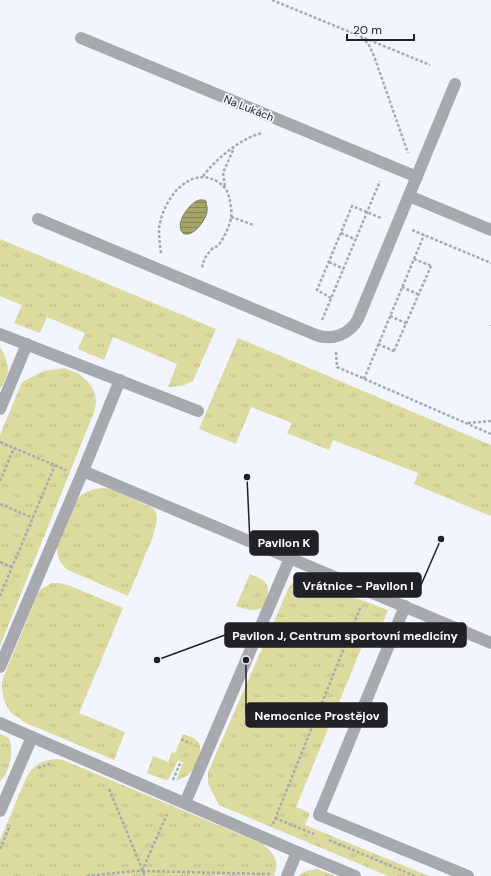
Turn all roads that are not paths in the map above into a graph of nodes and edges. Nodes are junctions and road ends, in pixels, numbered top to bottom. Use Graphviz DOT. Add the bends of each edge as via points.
graph roads {
  1 [pos="81,38"];
  2 [pos="455,84"];
  3 [pos="417,177"];
  4 [pos="409,196"];
  5 [pos="38,219"];
  6 [pos="491,230"];
  7 [pos="0,334"];
  8 [pos="27,344"];
  9 [pos="120,380"];
  10 [pos="0,409"];
  11 [pos="198,410"];
  12 [pos="82,473"];
  13 [pos="290,558"];
  14 [pos="405,606"];
  15 [pos="491,643"];
  16 [pos="0,667"];
  17 [pos="0,723"];
  18 [pos="32,737"];
  19 [pos="185,803"];
  20 [pos="0,811"];
  21 [pos="297,852"];
  22 [pos="287,876"];
  23 [pos="355,876"];
  24 [pos="468,876"];
  1 -- 3 [label="street, Na Lukách"];
  2 -- 3 [label="street"];
  3 -- 4 [label="street"];
  4 -- 5 [label="street" via="358,319 345,333 326,337"];
  4 -- 6 [label="street"];
  7 -- 8 [label="street"];
  8 -- 9 [label="street"];
  8 -- 10 [label="street"];
  9 -- 11 [label="street"];
  9 -- 12 [label="street"];
  12 -- 13 [label="street"];
  12 -- 16 [label="street"];
  13 -- 14 [label="street"];
  13 -- 19 [label="street"];
  14 -- 15 [label="street"];
  14 -- 24 [label="street" via="319,815"];
  17 -- 18 [label="street"];
  18 -- 19 [label="street"];
  18 -- 20 [label="street"];
  19 -- 21 [label="street"];
  21 -- 22 [label="street"];
  21 -- 23 [label="street"];
}
